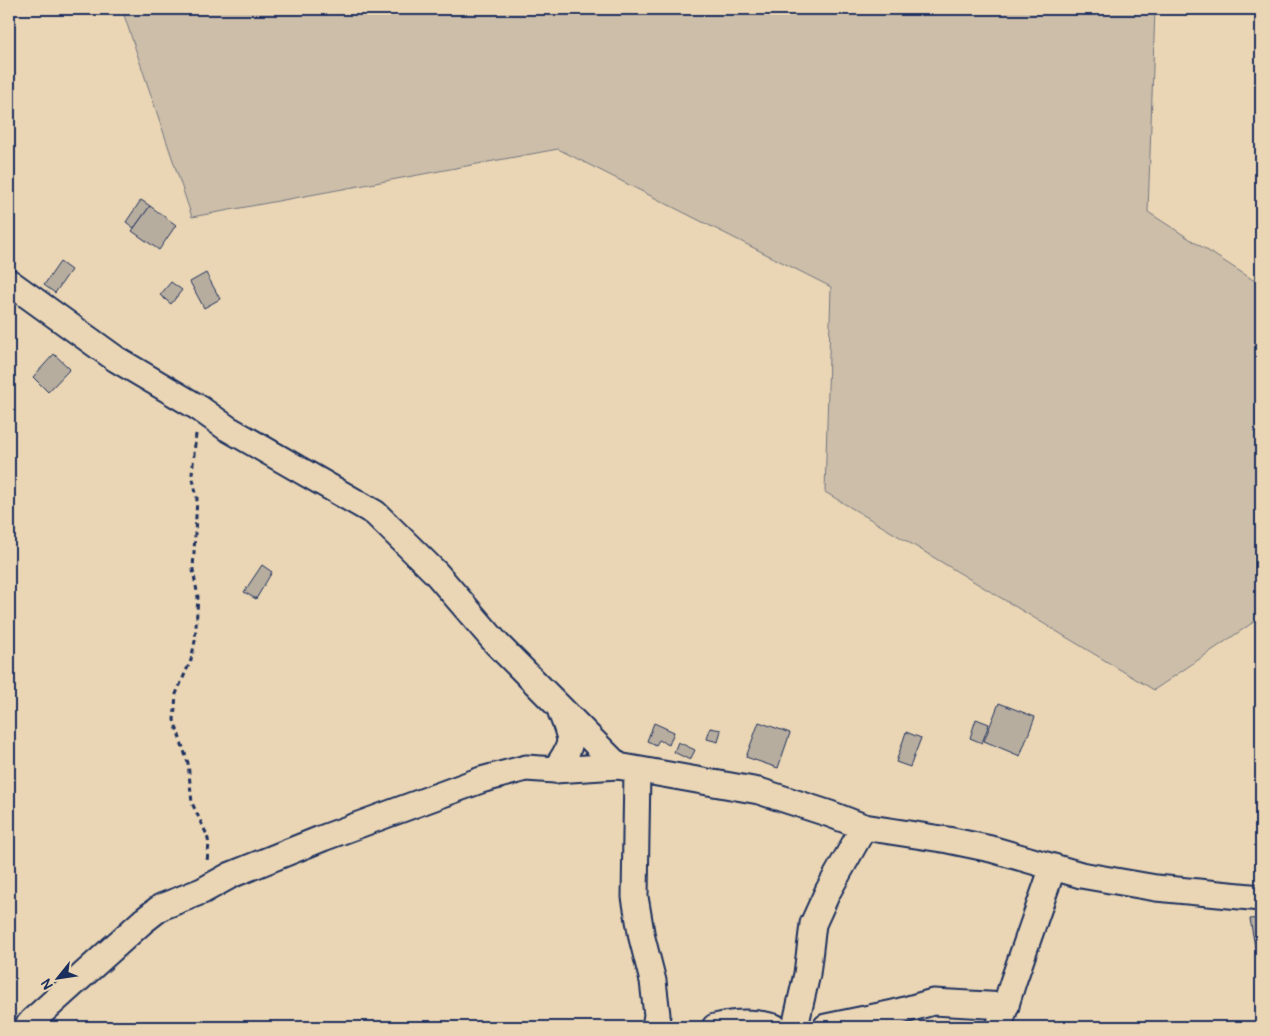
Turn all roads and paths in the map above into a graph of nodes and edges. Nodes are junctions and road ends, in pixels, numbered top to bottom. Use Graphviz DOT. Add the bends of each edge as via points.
graph roads {
  1 [pos="9,282"];
  2 [pos="199,408"];
  3 [pos="559,708"];
  4 [pos="627,768"];
  5 [pos="555,770"];
  6 [pos="864,827"];
  7 [pos="1053,867"];
  8 [pos="202,891"];
  9 [pos="1261,898"];
  10 [pos="1003,1017"];
  11 [pos="27,1027"];
  12 [pos="656,1027"];
  13 [pos="671,1027"];
  14 [pos="715,1027"];
  15 [pos="774,1027"];
  16 [pos="795,1027"];
  17 [pos="826,1027"];
  1 -- 2 [label="street" via="116,360"];
  2 -- 3 [label="street" via="227,428 375,513 436,573 497,644"];
  2 -- 8 [label="path" via="192,474 197,498 193,570 198,597 195,641 191,660 176,694 174,720 188,763 192,803 209,844"];
  3 -- 4 [label="street"];
  3 -- 5 [label="street" via="571,737 569,751"];
  4 -- 5 [label="street"];
  4 -- 6 [label="street" via="759,791"];
  4 -- 12 [label="street" via="635,896 653,981"];
  5 -- 8 [label="street" via="526,768 439,794 231,875"];
  6 -- 7 [label="street" via="991,849"];
  6 -- 16 [label="street" via="813,924 807,974"];
  7 -- 9 [label="street" via="1156,888"];
  7 -- 10 [label="street"];
  8 -- 11 [label="street" via="161,907 142,921"];
  10 -- 17 [label="street" via="933,1002"];
  12 -- 13 [label="street" via="663,1022"];
  14 -- 15 [label="street" via="732,1023 760,1023"];
}
